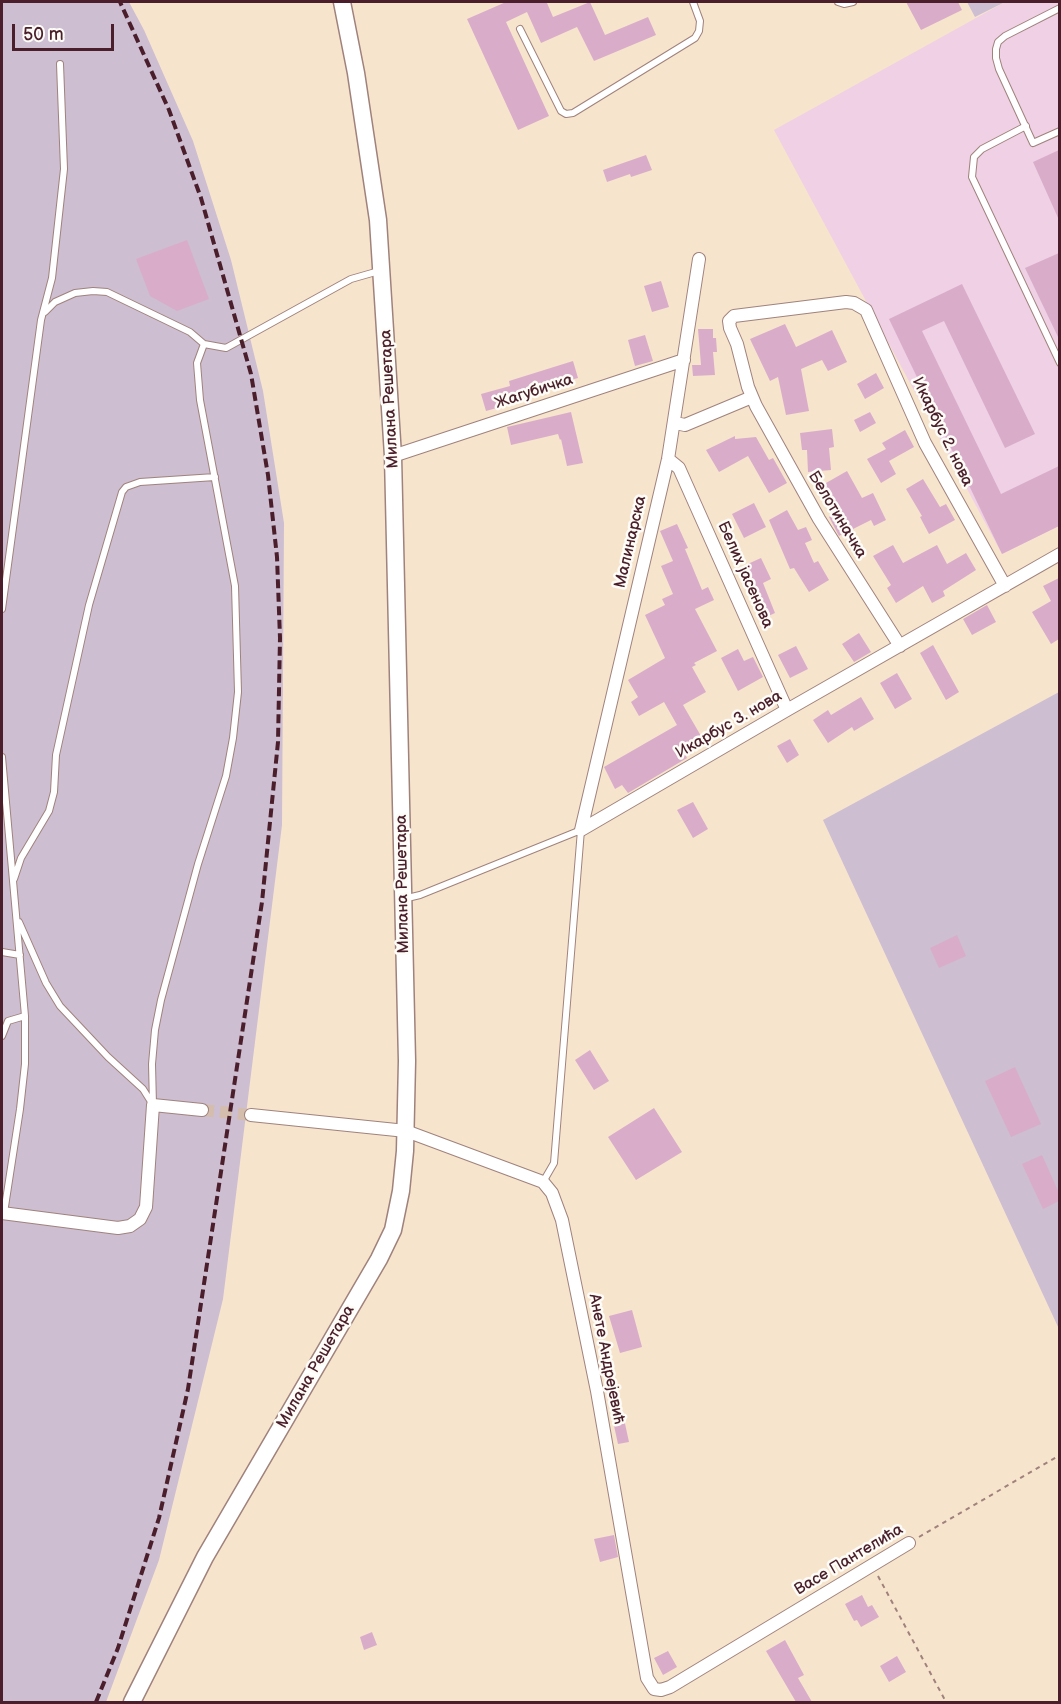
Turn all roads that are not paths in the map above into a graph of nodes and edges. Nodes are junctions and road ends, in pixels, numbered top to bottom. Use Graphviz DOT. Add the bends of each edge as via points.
graph roads {
  1 [pos="342,2"];
  2 [pos="693,2"];
  3 [pos="838,2"];
  4 [pos="853,2"];
  5 [pos="1059,8"];
  6 [pos="520,29"];
  7 [pos="60,64"];
  8 [pos="1026,126"];
  9 [pos="1059,131"];
  10 [pos="699,259"];
  11 [pos="382,270"];
  12 [pos="846,302"];
  13 [pos="41,320"];
  14 [pos="204,344"];
  15 [pos="684,360"];
  16 [pos="1059,363"];
  17 [pos="752,397"];
  18 [pos="675,423"];
  19 [pos="393,456"];
  20 [pos="668,459"];
  21 [pos="215,477"];
  22 [pos="1059,554"];
  23 [pos="1005,586"];
  24 [pos="2,609"];
  25 [pos="900,646"];
  26 [pos="787,710"];
  27 [pos="2,757"];
  28 [pos="581,830"];
  29 [pos="14,879"];
  30 [pos="403,899"];
  31 [pos="17,916"];
  32 [pos="2,952"];
  33 [pos="20,955"];
  34 [pos="25,1016"];
  35 [pos="2,1032"];
  36 [pos="2,1036"];
  37 [pos="153,1106"];
  38 [pos="202,1110"];
  39 [pos="251,1115"];
  40 [pos="406,1131"];
  41 [pos="543,1182"];
  42 [pos="3,1213"];
  43 [pos="909,1543"];
  44 [pos="654,1689"];
  45 [pos="132,1702"];
  1 -- 11 [label="street, Милана Решетара" via="360,96"];
  2 -- 6 [label="lane" via="700,21 695,38 573,113 561,111"];
  3 -- 4 [label="lane"];
  5 -- 8 [label="lane" via="998,42 999,69"];
  7 -- 13 [label="lane" via="64,168 52,278"];
  8 -- 9 [label="lane" via="1033,143"];
  8 -- 16 [label="lane" via="982,149 974,158 972,177"];
  10 -- 15 [label="street, Малинарска"];
  11 -- 14 [label="lane" via="351,279 226,348"];
  11 -- 19 [label="street, Милана Решетара"];
  12 -- 17 [label="street, Белотиначка" via="734,316 729,321"];
  12 -- 23 [label="street, Икарбус 2. нова" via="860,306 870,316 925,443"];
  13 -- 14 [label="lane" via="46,310 64,297 107,292 190,332"];
  13 -- 24 [label="lane"];
  14 -- 21 [label="lane" via="197,363 200,400"];
  15 -- 18 [label="street, Малинарска"];
  15 -- 19 [label="street, Жагубичка"];
  17 -- 18 [label="street" via="685,425"];
  17 -- 25 [label="street, Белотиначка" via="819,519"];
  18 -- 20 [label="street, Малинарска"];
  19 -- 30 [label="street, Милана Решетара"];
  20 -- 26 [label="street, Белих јасенова" via="679,468"];
  20 -- 28 [label="street, Малинарска"];
  21 -- 29 [label="lane" via="140,482 122,492 89,605 57,755 50,811 21,858"];
  21 -- 37 [label="lane" via="235,586 238,692 226,776 161,1000 152,1064"];
  22 -- 23 [label="street, Икарбус 3. нова"];
  23 -- 25 [label="street, Икарбус 3. нова"];
  25 -- 26 [label="street, Икарбус 3. нова"];
  26 -- 28 [label="street, Икарбус 3. нова"];
  27 -- 29 [label="lane"];
  28 -- 30 [label="lane, Икарбус 3. нова"];
  28 -- 41 [label="lane" via="554,1163"];
  29 -- 31 [label="lane"];
  30 -- 40 [label="street, Милана Решетара"];
  31 -- 33 [label="lane"];
  31 -- 37 [label="lane" via="60,1006 143,1089"];
  32 -- 33 [label="lane"];
  33 -- 34 [label="lane"];
  34 -- 35 [label="lane" via="11,1018"];
  34 -- 42 [label="lane" via="20,1109"];
  35 -- 36 [label="lane"];
  37 -- 38 [label="street"];
  37 -- 42 [label="street" via="146,1207 136,1223 118,1228"];
  39 -- 40 [label="street"];
  40 -- 41 [label="street"];
  40 -- 45 [label="street, Милана Решетара" via="398,1209 385,1247 205,1557"];
  41 -- 44 [label="street, Анете Андрејевић" via="552,1193 562,1220 597,1391 647,1678"];
  43 -- 44 [label="street, Васе Пантелића" via="670,1687"];
}
